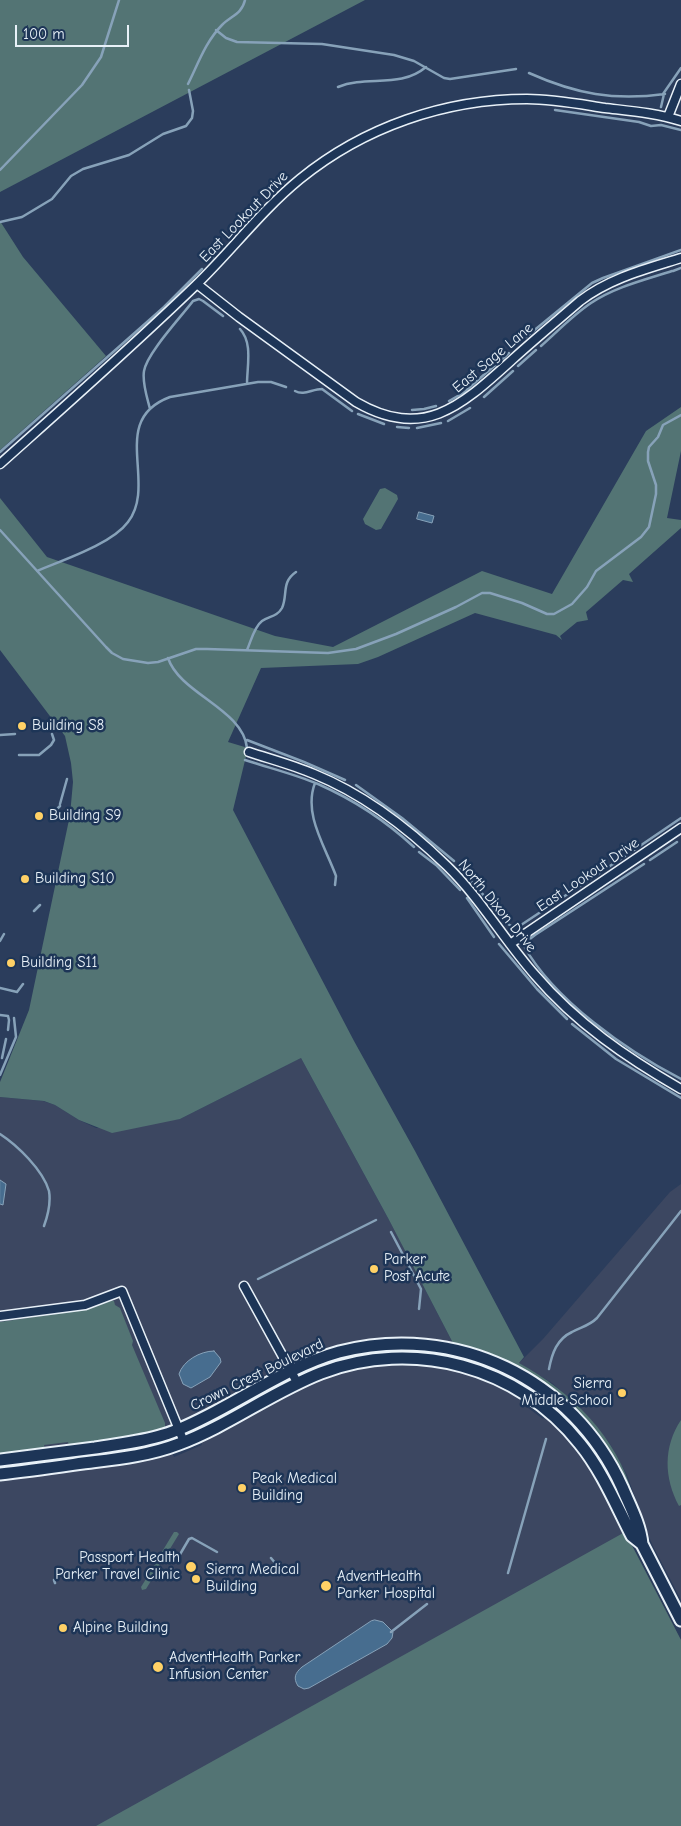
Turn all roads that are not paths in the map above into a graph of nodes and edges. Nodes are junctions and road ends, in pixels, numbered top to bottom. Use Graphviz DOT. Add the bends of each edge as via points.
graph roads {
  1 [pos="681,84"];
  2 [pos="668,117"];
  3 [pos="681,121"];
  4 [pos="681,258"];
  5 [pos="197,284"];
  6 [pos="0,464"];
  7 [pos="249,752"];
  8 [pos="681,828"];
  9 [pos="510,944"];
  10 [pos="681,1089"];
  11 [pos="244,1286"];
  12 [pos="0,1316"];
  13 [pos="291,1372"];
  14 [pos="298,1384"];
  15 [pos="179,1430"];
  16 [pos="184,1442"];
  17 [pos="60,1452"];
  18 [pos="0,1460"];
  19 [pos="62,1466"];
  20 [pos="0,1474"];
  21 [pos="642,1544"];
  22 [pos="681,1620"];
  1 -- 2 [label="street"];
  2 -- 3 [label="street, East Lookout Drive"];
  2 -- 5 [label="street, East Lookout Drive" via="561,102 517,100 458,106 400,121 344,148 298,180"];
  4 -- 5 [label="street, East Sage Lane" via="622,277 597,290 468,398 446,412 418,418 390,417 356,402"];
  5 -- 6 [label="street, East Lookout Drive"];
  7 -- 9 [label="street, North Dixon Drive" via="324,778 394,821 457,876"];
  8 -- 9 [label="street, East Lookout Drive"];
  9 -- 10 [label="street, North Dixon Drive" via="545,986 590,1028 630,1058"];
  11 -- 13 [label="street"];
  12 -- 15 [label="street" via="85,1305 122,1291"];
  13 -- 14 [label="street"];
  13 -- 15 [label="main road, Crown Crest Boulevard"];
  13 -- 21 [label="main road, Crown Crest Boulevard" via="351,1350 403,1344 457,1350 512,1370 561,1404 597,1443 630,1506 641,1531"];
  14 -- 16 [label="main road, Crown Crest Boulevard"];
  14 -- 21 [label="main road, Crown Crest Boulevard" via="340,1366 398,1358 448,1362 495,1377 537,1401 573,1435 595,1466 632,1536"];
  15 -- 16 [label="street"];
  15 -- 17 [label="main road, Crown Crest Boulevard" via="138,1442"];
  16 -- 19 [label="main road, Crown Crest Boulevard" via="139,1456"];
  17 -- 18 [label="main road, Crown Crest Boulevard"];
  17 -- 19 [label="street"];
  19 -- 20 [label="main road, Crown Crest Boulevard"];
  21 -- 22 [label="main road, Crown Crest Boulevard"];
}
